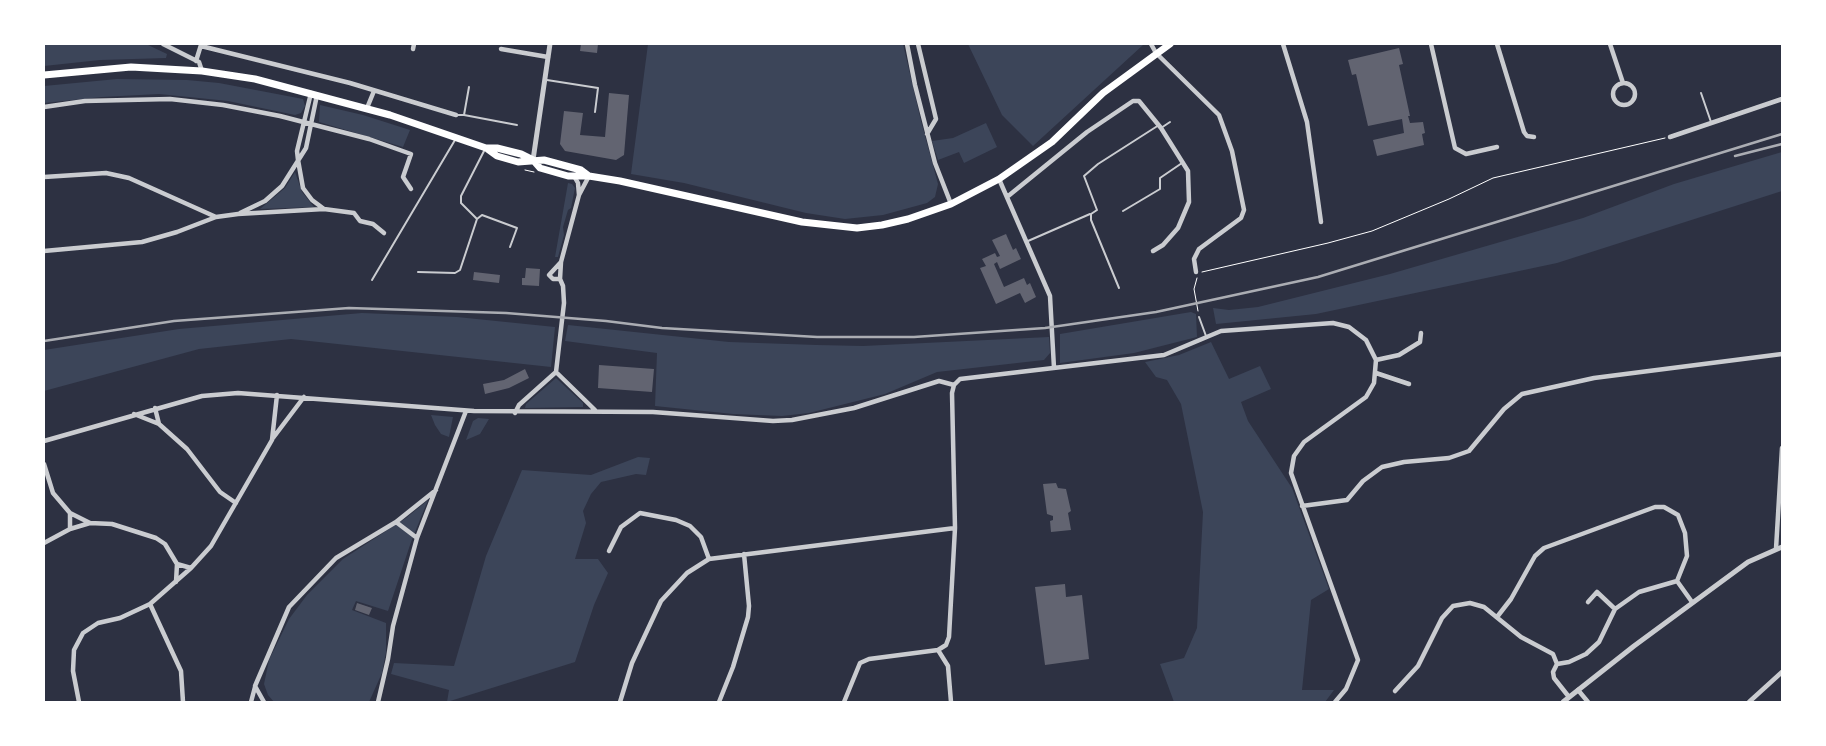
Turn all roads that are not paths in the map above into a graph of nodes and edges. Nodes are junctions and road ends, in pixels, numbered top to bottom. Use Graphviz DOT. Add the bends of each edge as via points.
graph roads {
  1 [pos="162,44"];
  2 [pos="550,44"];
  3 [pos="907,44"];
  4 [pos="918,44"];
  5 [pos="1151,44"];
  6 [pos="1170,44"];
  7 [pos="1283,44"];
  8 [pos="1431,44"];
  9 [pos="1497,44"];
  10 [pos="1610,44"];
  11 [pos="201,45"];
  12 [pos="501,49"];
  13 [pos="1156,53"];
  14 [pos="548,57"];
  15 [pos="196,61"];
  16 [pos="202,71"];
  17 [pos="44,75"];
  18 [pos="545,80"];
  19 [pos="1623,83"];
  20 [pos="469,88"];
  21 [pos="374,91"];
  22 [pos="1701,93"];
  23 [pos="314,94"];
  24 [pos="1782,99"];
  25 [pos="44,106"];
  26 [pos="367,108"];
  27 [pos="594,112"];
  28 [pos="464,115"];
  29 [pos="456,116"];
  30 [pos="304,121"];
  31 [pos="1170,122"];
  32 [pos="1711,122"];
  33 [pos="312,124"];
  34 [pos="517,125"];
  35 [pos="1160,126"];
  36 [pos="927,134"];
  37 [pos="1534,137"];
  38 [pos="1670,137"];
  39 [pos="457,138"];
  40 [pos="1497,147"];
  41 [pos="486,148"];
  42 [pos="298,160"];
  43 [pos="533,160"];
  44 [pos="1184,161"];
  45 [pos="574,176"];
  46 [pos="589,176"];
  47 [pos="44,177"];
  48 [pos="999,180"];
  49 [pos="412,190"];
  50 [pos="579,195"];
  51 [pos="1007,197"];
  52 [pos="951,204"];
  53 [pos="324,209"];
  54 [pos="1124,211"];
  55 [pos="238,214"];
  56 [pos="1091,214"];
  57 [pos="216,217"];
  58 [pos="477,219"];
  59 [pos="1321,222"];
  60 [pos="384,232"];
  61 [pos="1026,242"];
  62 [pos="510,247"];
  63 [pos="44,251"];
  64 [pos="1153,251"];
  65 [pos="561,262"];
  66 [pos="418,272"];
  67 [pos="1196,272"];
  68 [pos="560,279"];
  69 [pos="372,280"];
  70 [pos="1119,288"];
  71 [pos="1199,317"];
  72 [pos="1421,332"];
  73 [pos="1206,337"];
  74 [pos="1782,354"];
  75 [pos="1376,360"];
  76 [pos="1052,368"];
  77 [pos="556,372"];
  78 [pos="1376,373"];
  79 [pos="954,384"];
  80 [pos="1409,384"];
  81 [pos="278,395"];
  82 [pos="304,397"];
  83 [pos="155,408"];
  84 [pos="466,411"];
  85 [pos="595,411"];
  86 [pos="515,412"];
  87 [pos="134,414"];
  88 [pos="159,424"];
  89 [pos="44,440"];
  90 [pos="272,440"];
  91 [pos="1782,448"];
  92 [pos="44,464"];
  93 [pos="437,488"];
  94 [pos="236,503"];
  95 [pos="1302,506"];
  96 [pos="70,513"];
  97 [pos="396,522"];
  98 [pos="90,523"];
  99 [pos="955,528"];
  100 [pos="70,529"];
  101 [pos="416,538"];
  102 [pos="44,544"];
  103 [pos="1782,547"];
  104 [pos="1776,549"];
  105 [pos="608,551"];
  106 [pos="744,554"];
  107 [pos="709,559"];
  108 [pos="177,564"];
  109 [pos="191,568"];
  110 [pos="1677,581"];
  111 [pos="176,582"];
  112 [pos="1588,602"];
  113 [pos="1692,602"];
  114 [pos="150,604"];
  115 [pos="1615,609"];
  116 [pos="1498,616"];
  117 [pos="938,650"];
  118 [pos="1557,664"];
  119 [pos="1782,672"];
  120 [pos="255,686"];
  121 [pos="1578,690"];
  122 [pos="1395,691"];
  123 [pos="1569,698"];
  124 [pos="376,701"];
  125 [pos="79,702"];
  126 [pos="183,702"];
  127 [pos="251,702"];
  128 [pos="264,702"];
  129 [pos="620,702"];
  130 [pos="719,702"];
  131 [pos="844,702"];
  132 [pos="951,702"];
  133 [pos="1335,702"];
  134 [pos="1563,702"];
  135 [pos="1588,702"];
  136 [pos="1749,702"];
  1 -- 15 [label="street"];
  2 -- 14 [label="street"];
  3 -- 36 [label="street"];
  4 -- 36 [label="street" via="936,118"];
  5 -- 13 [label="street"];
  6 -- 13 [label="highway"];
  7 -- 59 [label="street" via="1307,122"];
  8 -- 40 [label="street" via="1455,148 1466,154"];
  9 -- 37 [label="street" via="1524,132"];
  10 -- 19 [label="street"];
  11 -- 15 [label="street"];
  11 -- 21 [label="street"];
  12 -- 14 [label="street"];
  13 -- 48 [label="highway" via="1103,93 1052,142"];
  13 -- 67 [label="street" via="1219,115 1232,152 1244,210 1241,218 1199,249 1194,259"];
  14 -- 18 [label="street"];
  15 -- 16 [label="street"];
  16 -- 17 [label="highway" via="132,67"];
  16 -- 23 [label="highway" via="255,79"];
  18 -- 27 [label="lane" via="598,88"];
  18 -- 43 [label="street"];
  19 -- 19 [label="street" via="1616,86 1613,93 1617,103 1625,106 1635,96 1631,85"];
  20 -- 28 [label="lane"];
  21 -- 26 [label="street"];
  21 -- 29 [label="street"];
  22 -- 32 [label="lane"];
  23 -- 26 [label="highway"];
  23 -- 30 [label="street"];
  23 -- 33 [label="street"];
  24 -- 32 [label="street"];
  25 -- 30 [label="street" via="170,98"];
  26 -- 39 [label="highway"];
  28 -- 29 [label="lane"];
  28 -- 34 [label="lane"];
  30 -- 33 [label="street"];
  30 -- 42 [label="street"];
  31 -- 35 [label="lane"];
  32 -- 38 [label="street"];
  33 -- 42 [label="street" via="306,148"];
  33 -- 49 [label="street" via="411,154 403,177"];
  35 -- 44 [label="street"];
  35 -- 51 [label="street" via="1145,105 1133,101 1060,152"];
  35 -- 56 [label="lane" via="1084,176 1097,210"];
  36 -- 52 [label="street"];
  39 -- 41 [label="highway"];
  39 -- 69 [label="lane"];
  41 -- 43 [label="highway" via="521,154"];
  41 -- 58 [label="lane" via="460,196 461,203"];
  42 -- 53 [label="street" via="303,188"];
  42 -- 55 [label="street" via="282,186 265,201"];
  43 -- 45 [label="highway" via="540,168"];
  43 -- 46 [label="highway" via="581,170"];
  44 -- 54 [label="lane" via="1160,178 1160,190"];
  44 -- 64 [label="street" via="1188,171 1189,202 1178,228"];
  45 -- 46 [label="highway"];
  45 -- 50 [label="street"];
  46 -- 50 [label="street"];
  46 -- 52 [label="highway" via="833,227 882,225"];
  47 -- 57 [label="street" via="106,173 129,178"];
  48 -- 51 [label="street"];
  48 -- 52 [label="highway"];
  50 -- 65 [label="street"];
  51 -- 61 [label="street"];
  53 -- 55 [label="street"];
  53 -- 60 [label="street" via="354,213 360,221 373,224"];
  55 -- 57 [label="street"];
  56 -- 61 [label="lane"];
  56 -- 70 [label="lane"];
  57 -- 63 [label="street" via="142,242"];
  58 -- 62 [label="lane" via="482,215 517,228"];
  58 -- 66 [label="lane" via="460,270 455,273"];
  61 -- 76 [label="street" via="1050,296 1054,335"];
  65 -- 68 [label="street"];
  65 -- 68 [label="street" via="549,275 552,279"];
  68 -- 77 [label="street" via="564,303"];
  71 -- 73 [label="lane"];
  72 -- 75 [label="street" via="1420,342 1399,355"];
  73 -- 75 [label="street" via="1237,329 1333,323 1361,334"];
  73 -- 76 [label="street" via="1164,355"];
  74 -- 95 [label="street" via="1594,378 1522,394 1504,409 1469,450 1449,458 1404,462 1382,468 1363,481 1346,500"];
  75 -- 78 [label="street"];
  76 -- 79 [label="street" via="970,377"];
  77 -- 85 [label="street"];
  77 -- 86 [label="street"];
  78 -- 80 [label="street"];
  78 -- 95 [label="street" via="1370,392 1304,442 1294,456 1291,473"];
  79 -- 85 [label="street" via="939,381 854,408 792,420 728,420 653,412"];
  79 -- 99 [label="street"];
  81 -- 82 [label="street"];
  81 -- 83 [label="street" via="238,393 202,396"];
  81 -- 90 [label="street"];
  82 -- 84 [label="street"];
  82 -- 90 [label="street"];
  83 -- 87 [label="street"];
  83 -- 88 [label="street"];
  84 -- 86 [label="street"];
  84 -- 93 [label="street"];
  85 -- 86 [label="street"];
  87 -- 88 [label="street"];
  87 -- 89 [label="street"];
  88 -- 94 [label="street" via="187,450 220,492"];
  90 -- 94 [label="street"];
  91 -- 104 [label="street"];
  92 -- 96 [label="street" via="53,493"];
  93 -- 97 [label="street"];
  93 -- 101 [label="street"];
  94 -- 109 [label="street" via="211,546"];
  95 -- 133 [label="street" via="1358,660 1346,689"];
  96 -- 98 [label="street"];
  96 -- 100 [label="street"];
  97 -- 101 [label="street"];
  97 -- 120 [label="street" via="336,558 289,607"];
  98 -- 100 [label="street"];
  98 -- 108 [label="street" via="112,524 156,538 165,544"];
  99 -- 106 [label="street"];
  99 -- 117 [label="street" via="949,637 946,645"];
  100 -- 102 [label="street"];
  101 -- 124 [label="street"];
  103 -- 104 [label="street"];
  104 -- 113 [label="street" via="1748,562"];
  105 -- 107 [label="street" via="621,527 640,513 690,526 701,537"];
  106 -- 107 [label="street"];
  106 -- 130 [label="street" via="748,617"];
  107 -- 129 [label="street" via="687,572 661,601 632,662"];
  108 -- 109 [label="street"];
  108 -- 111 [label="street"];
  109 -- 111 [label="street"];
  110 -- 113 [label="street"];
  110 -- 115 [label="street" via="1639,592"];
  110 -- 116 [label="street" via="1687,556 1685,533 1678,515 1664,507 1655,507 1544,548 1534,556"];
  111 -- 114 [label="street"];
  112 -- 115 [label="street" via="1597,592"];
  113 -- 121 [label="street"];
  114 -- 125 [label="street" via="120,618 98,623 83,633 74,650 72,671"];
  114 -- 126 [label="street" via="181,671"];
  115 -- 118 [label="street" via="1599,642 1586,654"];
  116 -- 118 [label="street" via="1521,637 1553,654"];
  116 -- 122 [label="street" via="1470,603 1453,606 1442,618 1418,666"];
  117 -- 131 [label="street" via="860,663"];
  117 -- 132 [label="street" via="948,666"];
  118 -- 123 [label="street" via="1554,678"];
  119 -- 136 [label="street"];
  120 -- 127 [label="street"];
  120 -- 128 [label="street"];
  121 -- 123 [label="street"];
  121 -- 135 [label="street"];
  123 -- 134 [label="street"];
}
